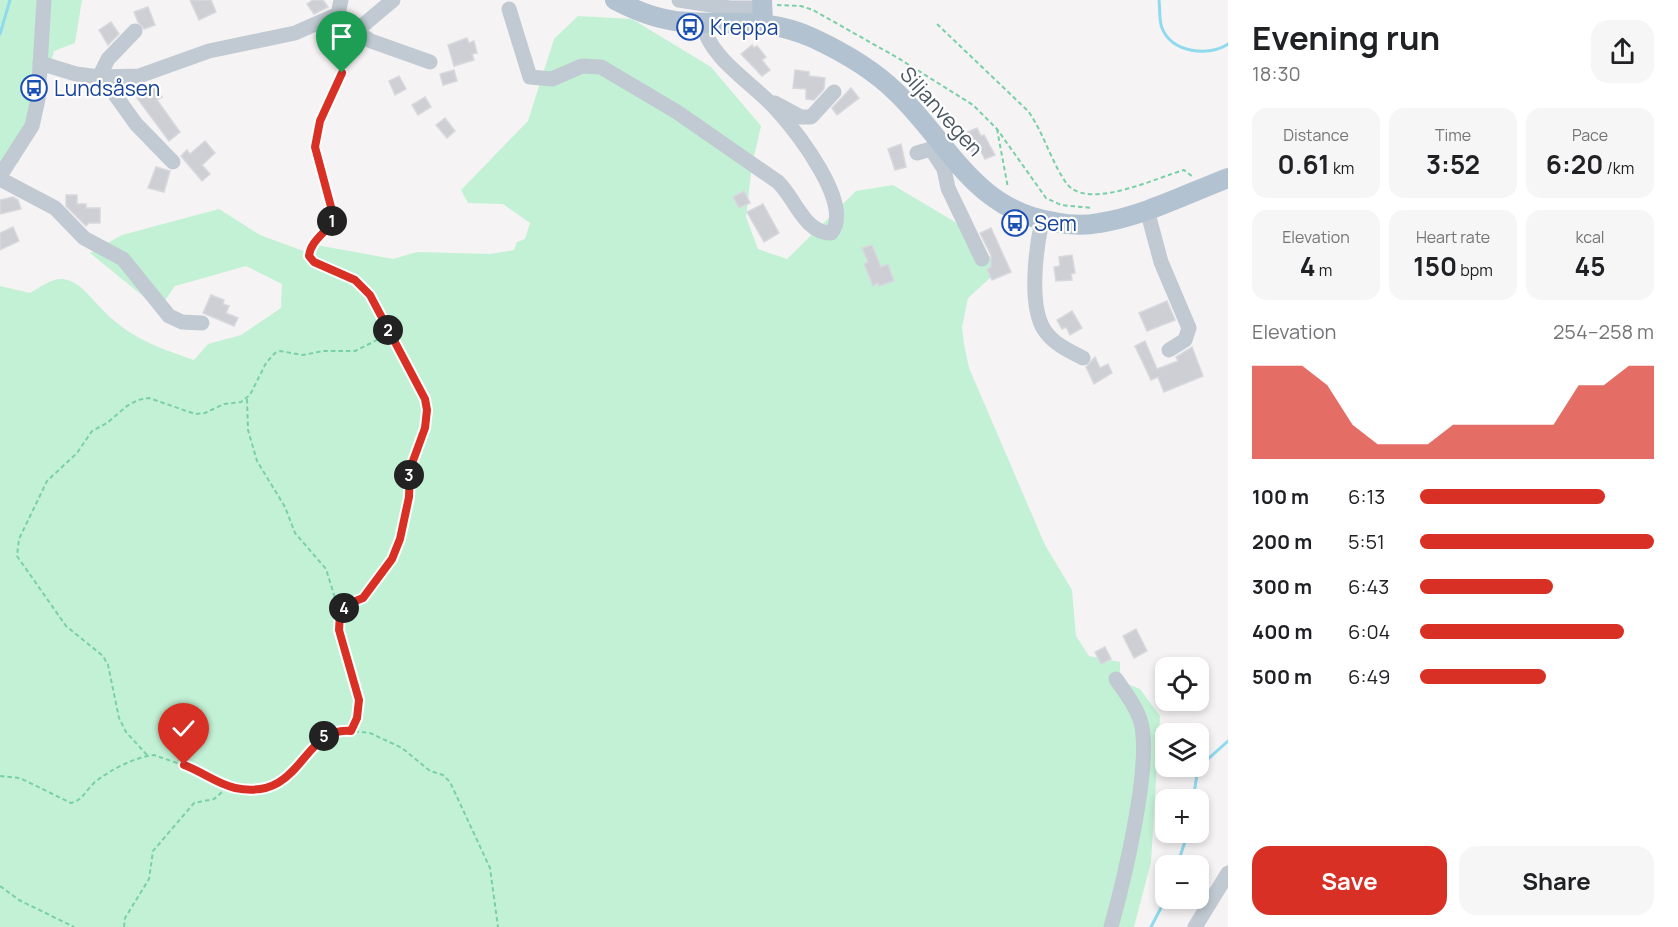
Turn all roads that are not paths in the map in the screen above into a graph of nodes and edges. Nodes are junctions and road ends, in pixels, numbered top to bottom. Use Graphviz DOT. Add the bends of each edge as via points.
graph roads {
  1 [pos="45,0"];
  2 [pos="341,0"];
  3 [pos="393,0"];
  4 [pos="615,0"];
  5 [pos="679,0"];
  6 [pos="509,9"];
  7 [pos="763,10"];
  8 [pos="333,17"];
  9 [pos="702,22"];
  10 [pos="135,31"];
  11 [pos="355,32"];
  12 [pos="430,62"];
  13 [pos="40,63"];
  14 [pos="101,77"];
  15 [pos="834,92"];
  16 [pos="769,102"];
  17 [pos="917,153"];
  18 [pos="173,162"];
  19 [pos="0,177"];
  20 [pos="1228,178"];
  21 [pos="958,179"];
  22 [pos="1147,210"];
  23 [pos="1042,221"];
  24 [pos="982,259"];
  25 [pos="202,323"];
  26 [pos="1168,350"];
  27 [pos="1083,358"];
  28 [pos="1116,679"];
  29 [pos="1228,873"];
  30 [pos="1111,927"];
  31 [pos="1195,927"];
  1 -- 13 [label="street"];
  2 -- 8 [label="street" via="340,10"];
  3 -- 11 [label="street"];
  4 -- 9 [label="main road, Siljanvegen" via="657,17"];
  5 -- 7 [label="street"];
  6 -- 16 [label="street" via="530,77 552,80 582,66 601,67 677,112 778,182 813,227 831,233 837,218 832,194 804,143"];
  7 -- 9 [label="main road, Siljanvegen"];
  7 -- 21 [label="main road, Siljanvegen" via="784,27 812,38 873,73 906,102"];
  8 -- 11 [label="street"];
  8 -- 14 [label="street" via="295,33 209,51 139,76"];
  9 -- 16 [label="street" via="719,53"];
  10 -- 14 [label="street" via="108,59"];
  11 -- 12 [label="street"];
  13 -- 14 [label="street"];
  13 -- 19 [label="street" via="32,126"];
  14 -- 18 [label="street" via="136,124"];
  15 -- 16 [label="street" via="815,115 806,118"];
  17 -- 21 [label="street" via="933,150"];
  19 -- 25 [label="street" via="55,208 84,238 123,259 169,316 182,322"];
  20 -- 22 [label="main road, Siljanvegen" via="1194,180"];
  21 -- 23 [label="main road, Siljanvegen" via="1003,205"];
  21 -- 24 [label="street" via="948,188"];
  22 -- 23 [label="main road, Siljanvegen" via="1098,224"];
  22 -- 26 [label="street" via="1161,262 1189,328 1185,340"];
  23 -- 27 [label="street" via="1035,296 1041,323 1055,341"];
  28 -- 30 [label="street" via="1138,715 1143,741 1137,803"];
  29 -- 31 [label="street"];
}
